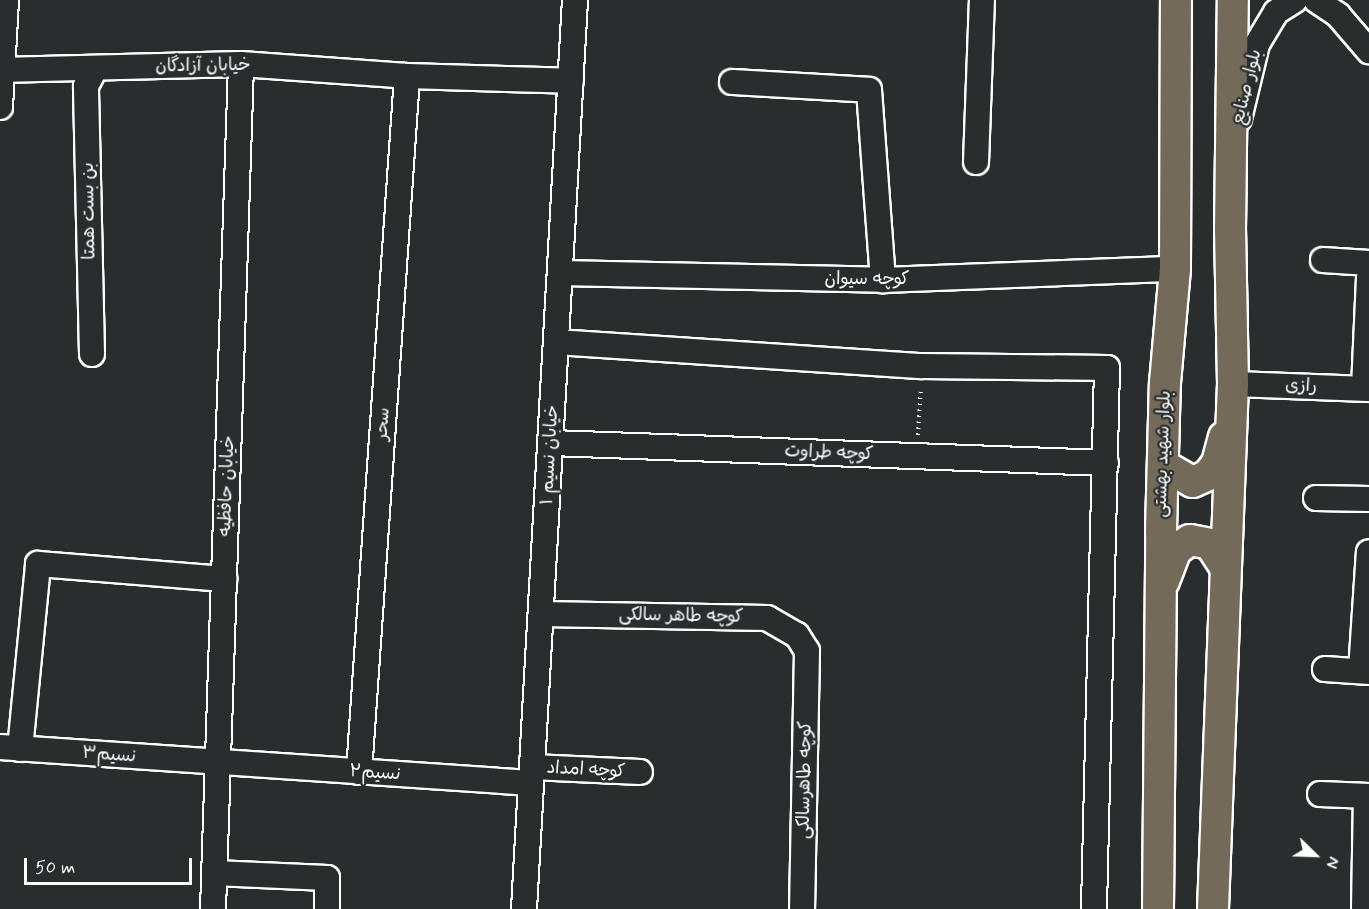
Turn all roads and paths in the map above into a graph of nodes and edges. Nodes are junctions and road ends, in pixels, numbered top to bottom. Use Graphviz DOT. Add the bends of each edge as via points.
graph roads {
  1 [pos="6,0"];
  2 [pos="575,0"];
  3 [pos="982,0"];
  4 [pos="1233,0"];
  5 [pos="1295,0"];
  6 [pos="1316,0"];
  7 [pos="1175,1"];
  8 [pos="1369,51"];
  9 [pos="241,64"];
  10 [pos="95,69"];
  11 [pos="1,70"];
  12 [pos="407,76"];
  13 [pos="571,81"];
  14 [pos="732,82"];
  15 [pos="0,107"];
  16 [pos="1231,153"];
  17 [pos="976,162"];
  18 [pos="1323,260"];
  19 [pos="1369,263"];
  20 [pos="1175,269"];
  21 [pos="560,273"];
  22 [pos="1369,277"];
  23 [pos="883,280"];
  24 [pos="556,342"];
  25 [pos="92,354"];
  26 [pos="922,366"];
  27 [pos="1233,384"];
  28 [pos="1367,388"];
  29 [pos="550,443"];
  30 [pos="917,456"];
  31 [pos="1107,463"];
  32 [pos="1163,465"];
  33 [pos="1316,498"];
  34 [pos="1369,499"];
  35 [pos="1369,552"];
  36 [pos="1225,567"];
  37 [pos="224,579"];
  38 [pos="1163,586"];
  39 [pos="541,614"];
  40 [pos="807,651"];
  41 [pos="1325,669"];
  42 [pos="1365,671"];
  43 [pos="10,748"];
  44 [pos="218,762"];
  45 [pos="359,772"];
  46 [pos="640,772"];
  47 [pos="532,775"];
  48 [pos="1320,794"];
  49 [pos="1368,796"];
  50 [pos="214,873"];
  51 [pos="213,909"];
  52 [pos="327,909"];
  53 [pos="524,909"];
  54 [pos="802,909"];
  55 [pos="1094,909"];
  56 [pos="1158,909"];
  57 [pos="1213,909"];
  58 [pos="1364,909"];
  1 -- 11 [label="street"];
  2 -- 13 [label="street, خیابان نسیم ۱"];
  3 -- 17 [label="street"];
  4 -- 16 [label="main road"];
  5 -- 16 [label="street, بلوار صنایع" via="1276,12 1257,44"];
  6 -- 8 [label="street" via="1338,15"];
  7 -- 20 [label="main road, بلوار شهید بهشتی"];
  9 -- 10 [label="street, خیابان آزادگان"];
  9 -- 12 [label="street, خیابان آزادگان"];
  9 -- 37 [label="street, خیابان حافظیه"];
  10 -- 11 [label="street, خیابان آزادگان"];
  10 -- 25 [label="street, بن بست همتا" via="86,86"];
  11 -- 15 [label="street"];
  12 -- 13 [label="street, خیابان آزادگان"];
  12 -- 45 [label="street, سحر"];
  13 -- 21 [label="street, خیابان نسیم ۱"];
  14 -- 23 [label="street" via="869,90"];
  16 -- 27 [label="main road"];
  18 -- 19 [label="street"];
  20 -- 23 [label="street, کوچه سیوان"];
  20 -- 32 [label="main road, بلوار شهید بهشتی"];
  21 -- 23 [label="street, کوچه سیوان"];
  21 -- 24 [label="street, خیابان نسیم ۱"];
  22 -- 28 [label="street"];
  24 -- 26 [label="street"];
  24 -- 29 [label="street, خیابان نسیم ۱"];
  26 -- 30 [label="path"];
  26 -- 31 [label="street" via="1107,368"];
  27 -- 28 [label="street, رازی"];
  27 -- 32 [label="main road" via="1222,450 1208,475 1193,482"];
  27 -- 36 [label="main road"];
  29 -- 30 [label="street, کوچه طراوت"];
  29 -- 39 [label="street, خیابان نسیم ۱"];
  30 -- 31 [label="street, کوچه طراوت"];
  31 -- 55 [label="street"];
  32 -- 38 [label="main road, بلوار شهید بهشتی"];
  33 -- 34 [label="street"];
  35 -- 42 [label="street"];
  36 -- 38 [label="main road" via="1210,544 1190,540 1176,550"];
  36 -- 57 [label="main road"];
  37 -- 43 [label="street" via="38,564"];
  37 -- 44 [label="street, خیابان حافظیه"];
  38 -- 56 [label="main road, بلوار شهید بهشتی"];
  39 -- 40 [label="street, کوچه طاهر سالکی" via="767,618 796,634"];
  39 -- 47 [label="street, خیابان نسیم ۱"];
  40 -- 54 [label="street, کوچه طاهرسالکی"];
  41 -- 42 [label="street"];
  43 -- 44 [label="street, نسیم۳"];
  44 -- 45 [label="street, نسیم۲"];
  44 -- 50 [label="street, خیابان حافظیه"];
  45 -- 47 [label="street, نسیم۲"];
  46 -- 47 [label="street, کوچه امداد"];
  47 -- 53 [label="street, خیابان نسیم ۱"];
  48 -- 49 [label="street"];
  49 -- 58 [label="street"];
  50 -- 51 [label="street, خیابان حافظیه"];
  50 -- 52 [label="street" via="327,878"];
}
